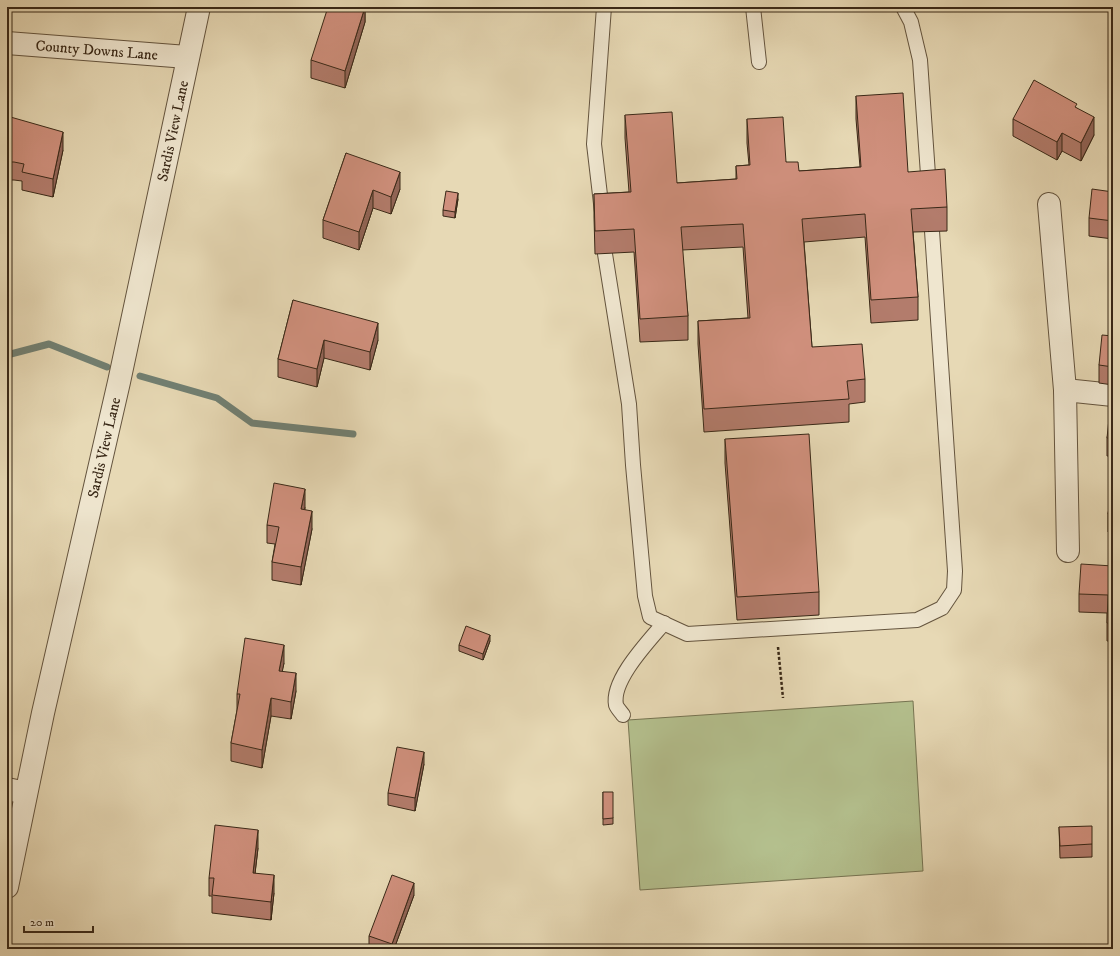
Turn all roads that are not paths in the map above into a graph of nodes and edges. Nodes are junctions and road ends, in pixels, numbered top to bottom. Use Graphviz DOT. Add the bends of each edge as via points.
graph roads {
  1 [pos="199,7"];
  2 [pos="604,7"];
  3 [pos="753,7"];
  4 [pos="903,7"];
  5 [pos="7,43"];
  6 [pos="187,57"];
  7 [pos="759,62"];
  8 [pos="930,193"];
  9 [pos="1049,204"];
  10 [pos="603,216"];
  11 [pos="932,231"];
  12 [pos="605,254"];
  13 [pos="1065,390"];
  14 [pos="1113,395"];
  15 [pos="1068,551"];
  16 [pos="664,624"];
  17 [pos="623,715"];
  18 [pos="17,791"];
  19 [pos="7,887"];
  1 -- 6 [label="street, Sardis View Lane"];
  2 -- 10 [label="lane" via="594,144"];
  3 -- 7 [label="lane"];
  4 -- 8 [label="lane" via="911,22 920,60"];
  5 -- 6 [label="street, County Downs Lane"];
  6 -- 18 [label="street, Sardis View Lane" via="121,375 45,705"];
  9 -- 13 [label="street"];
  11 -- 16 [label="lane" via="956,571 954,590 942,608 917,620 687,634"];
  12 -- 16 [label="lane" via="629,404 645,596 650,617"];
  13 -- 14 [label="street"];
  13 -- 15 [label="street"];
  16 -- 17 [label="lane" via="642,648 623,676 616,692 616,706"];
  18 -- 19 [label="street, Sardis View Lane"];
}
